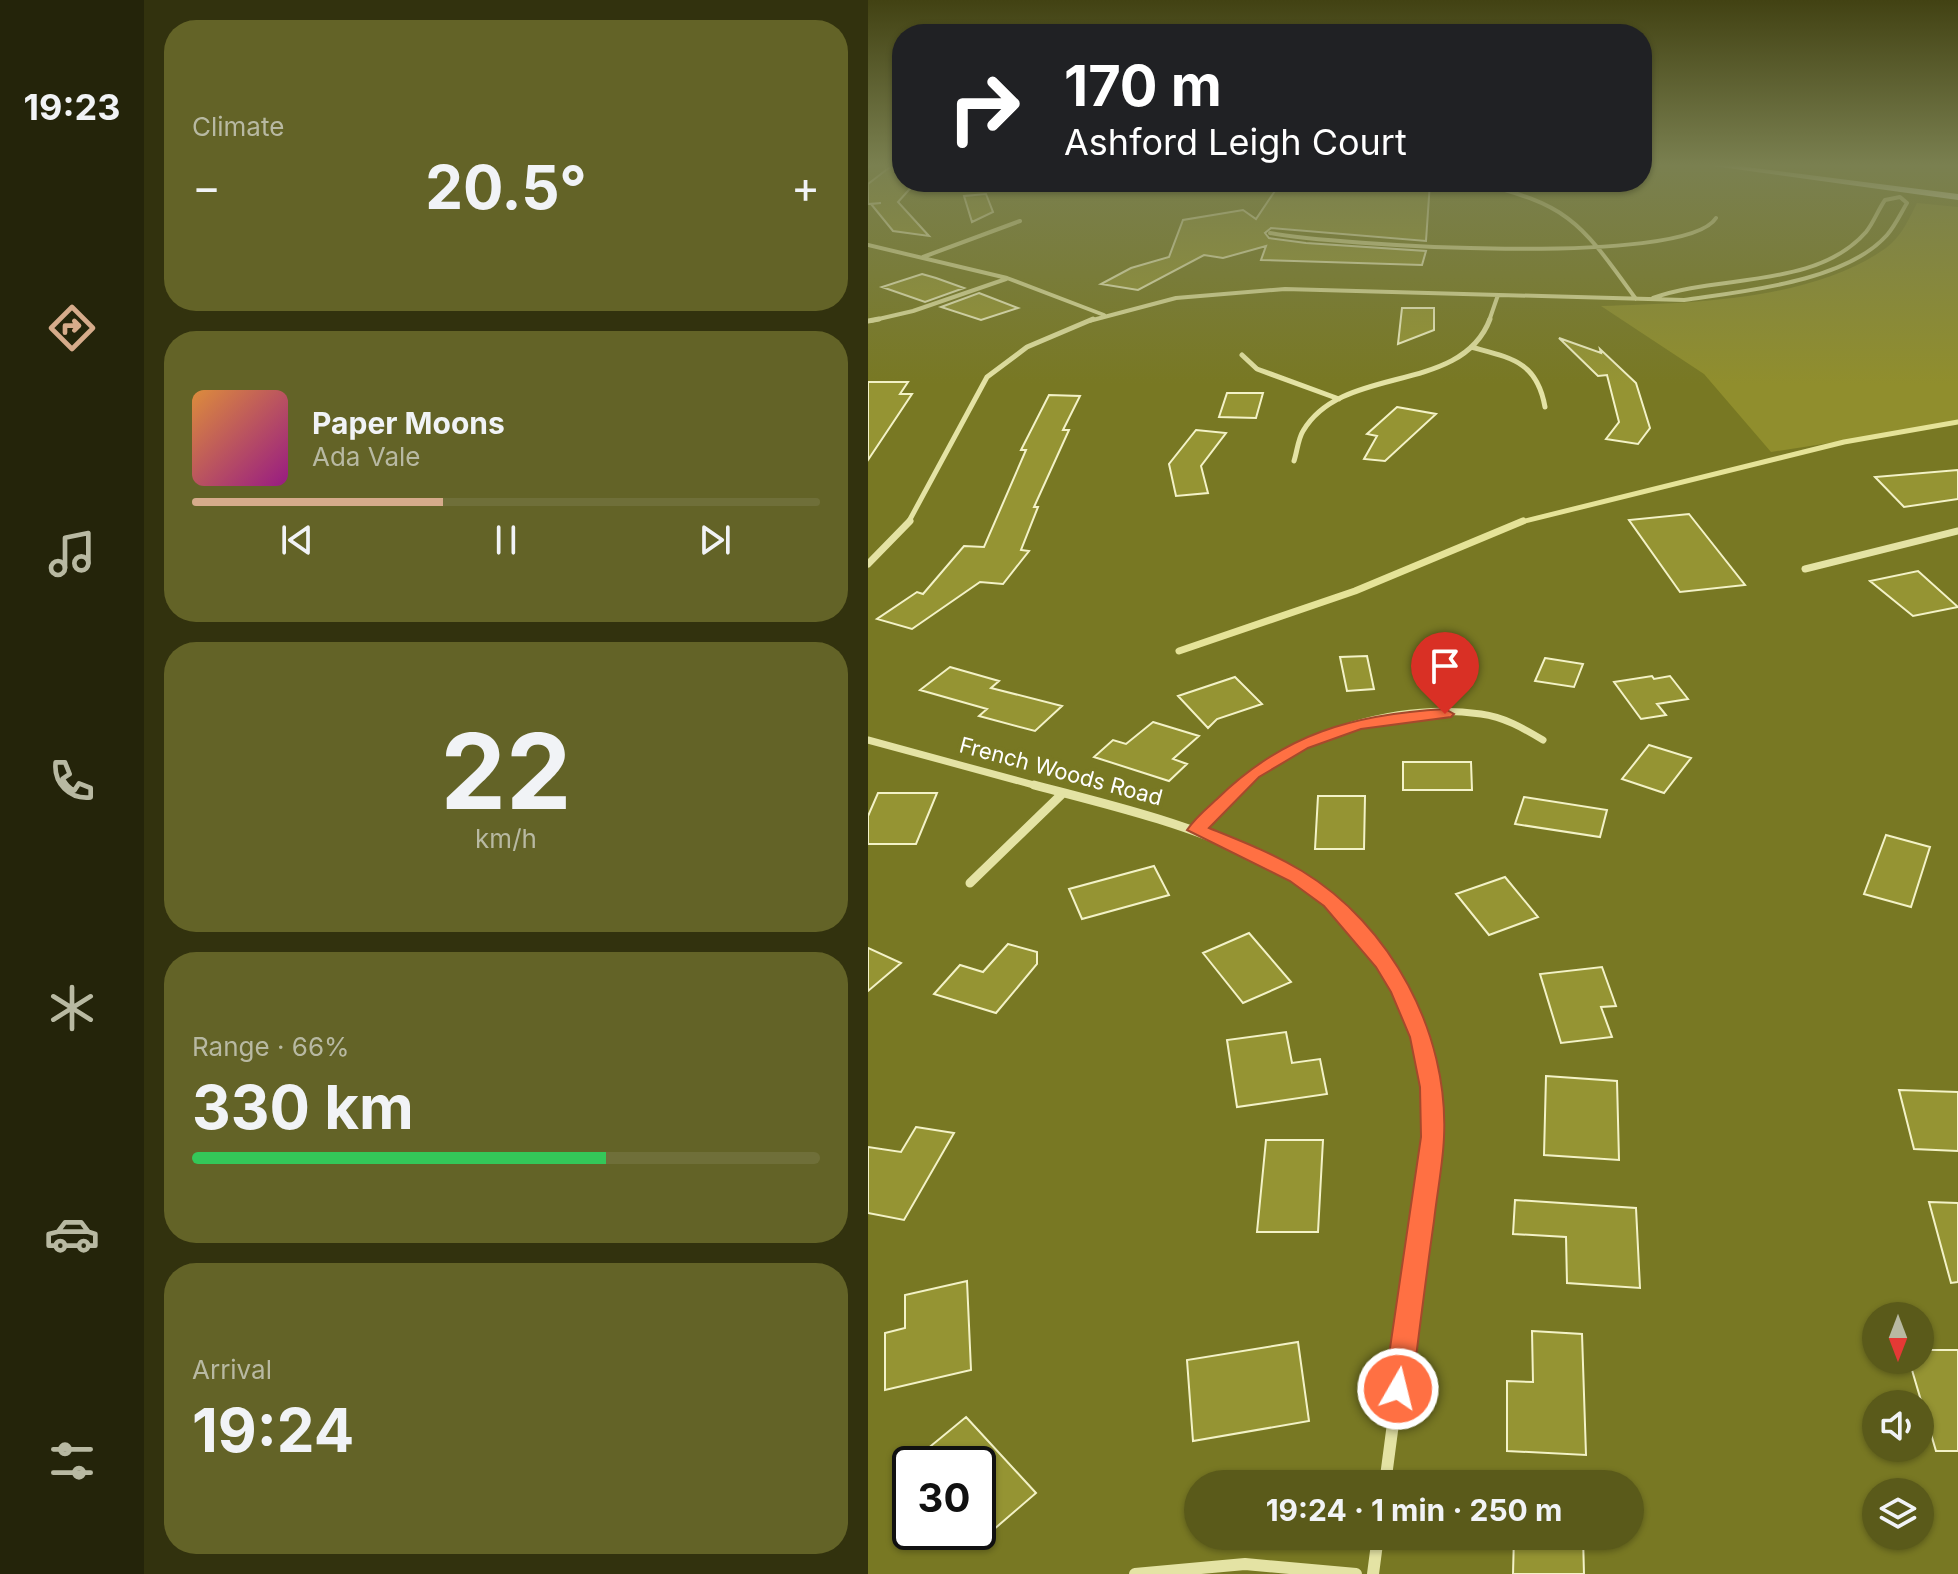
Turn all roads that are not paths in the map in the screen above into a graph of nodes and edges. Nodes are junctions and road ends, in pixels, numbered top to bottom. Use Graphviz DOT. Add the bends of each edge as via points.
graph roads {
  1 [pos="976,237"];
  2 [pos="1301,237"];
  3 [pos="1591,237"];
  4 [pos="1666,237"];
  5 [pos="1857,237"];
  6 [pos="1884,237"];
  7 [pos="868,245"];
  8 [pos="1597,247"];
  9 [pos="922,258"];
  10 [pos="1007,278"];
  11 [pos="1498,295"];
  12 [pos="1653,298"];
  13 [pos="1636,299"];
  14 [pos="1104,315"];
  15 [pos="868,321"];
  16 [pos="1471,347"];
  17 [pos="1242,355"];
  18 [pos="1339,399"];
  19 [pos="1545,407"];
  20 [pos="1294,461"];
  21 [pos="1958,531"];
  22 [pos="868,564"];
  23 [pos="1805,569"];
  24 [pos="868,740"];
  25 [pos="1543,740"];
  26 [pos="1063,793"];
  27 [pos="1196,830"];
  28 [pos="970,883"];
  29 [pos="1387,1470"];
  30 [pos="1376,1550"];
  31 [pos="1135,1574"];
  32 [pos="1356,1574"];
  33 [pos="1373,1574"];
  1 -- 9 [label="street"];
  2 -- 8 [label="street"];
  3 -- 8 [label="street"];
  4 -- 8 [label="street"];
  5 -- 12 [label="street" via="1816,263"];
  6 -- 12 [label="street" via="1853,261 1812,276 1684,300"];
  7 -- 9 [label="street"];
  8 -- 13 [label="street"];
  9 -- 10 [label="street"];
  10 -- 14 [label="street"];
  10 -- 15 [label="street"];
  11 -- 13 [label="street"];
  11 -- 14 [label="street" via="1260,289 1176,298"];
  11 -- 16 [label="street" via="1485,332"];
  12 -- 13 [label="street"];
  14 -- 22 [label="street" via="1027,347 987,377 910,521"];
  16 -- 18 [label="street"];
  16 -- 19 [label="street" via="1530,370 1543,386"];
  17 -- 18 [label="street" via="1257,369"];
  18 -- 20 [label="street" via="1306,425"];
  21 -- 23 [label="street"];
  24 -- 26 [label="street, French Woods Road"];
  25 -- 27 [label="street" via="1513,721 1463,713 1357,724 1301,744 1268,763"];
  26 -- 27 [label="street, French Woods Road"];
  26 -- 28 [label="street"];
  27 -- 29 [label="street, French Woods Road" via="1256,854 1331,902 1384,962 1421,1037 1433,1137"];
  30 -- 33 [label="street"];
  31 -- 32 [label="street" via="1212,1562 1296,1564"];
}
